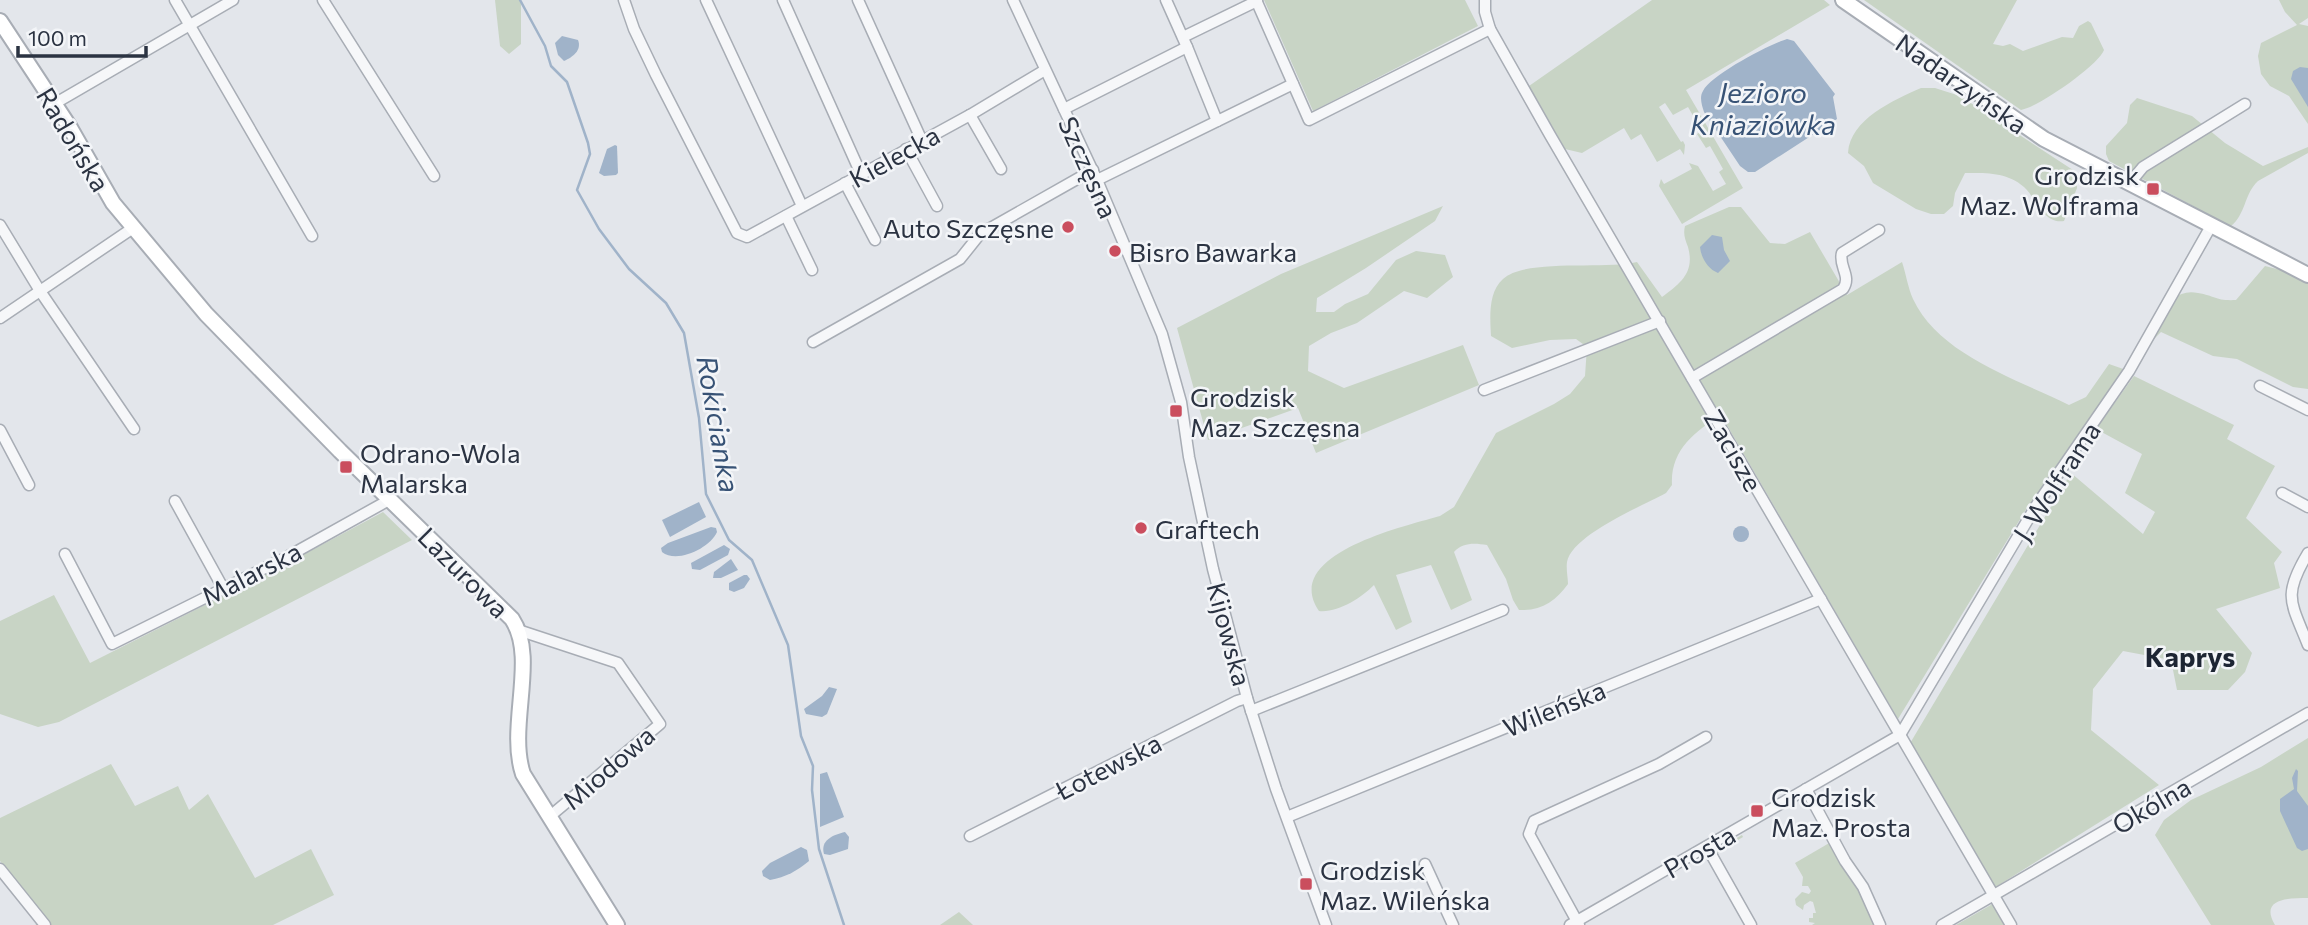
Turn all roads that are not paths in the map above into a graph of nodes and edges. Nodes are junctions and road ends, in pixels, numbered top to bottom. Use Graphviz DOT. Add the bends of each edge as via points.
graph roads {
  1 [pos="175,0"];
  2 [pos="233,0"];
  3 [pos="323,0"];
  4 [pos="624,0"];
  5 [pos="706,0"];
  6 [pos="783,0"];
  7 [pos="858,0"];
  8 [pos="1013,0"];
  9 [pos="1166,0"];
  10 [pos="1485,0"];
  11 [pos="1843,0"];
  12 [pos="1257,1"];
  13 [pos="0,21"];
  14 [pos="189,25"];
  15 [pos="1490,29"];
  16 [pos="1182,37"];
  17 [pos="1187,47"];
  18 [pos="1045,70"];
  19 [pos="1293,84"];
  20 [pos="54,104"];
  21 [pos="2245,104"];
  22 [pos="1064,109"];
  23 [pos="970,115"];
  24 [pos="1217,121"];
  25 [pos="922,141"];
  26 [pos="906,149"];
  27 [pos="1001,169"];
  28 [pos="861,174"];
  29 [pos="1095,175"];
  30 [pos="434,176"];
  31 [pos="845,183"];
  32 [pos="2129,184"];
  33 [pos="802,206"];
  34 [pos="937,206"];
  35 [pos="786,216"];
  36 [pos="130,224"];
  37 [pos="0,225"];
  38 [pos="2211,226"];
  39 [pos="1879,230"];
  40 [pos="312,236"];
  41 [pos="875,240"];
  42 [pos="812,270"];
  43 [pos="2308,275"];
  44 [pos="40,291"];
  45 [pos="0,318"];
  46 [pos="1660,321"];
  47 [pos="1162,334"];
  48 [pos="813,342"];
  49 [pos="1692,378"];
  50 [pos="2260,386"];
  51 [pos="1483,390"];
  52 [pos="2308,410"];
  53 [pos="134,429"];
  54 [pos="0,430"];
  55 [pos="29,485"];
  56 [pos="2282,493"];
  57 [pos="390,500"];
  58 [pos="175,501"];
  59 [pos="2308,507"];
  60 [pos="2308,553"];
  61 [pos="65,554"];
  62 [pos="223,588"];
  63 [pos="1821,599"];
  64 [pos="1503,610"];
  65 [pos="518,630"];
  66 [pos="2308,645"];
  67 [pos="1247,698"];
  68 [pos="1251,711"];
  69 [pos="2308,713"];
  70 [pos="1900,735"];
  71 [pos="1706,737"];
  72 [pos="1806,789"];
  73 [pos="549,817"];
  74 [pos="1287,817"];
  75 [pos="971,836"];
  76 [pos="1707,847"];
  77 [pos="1425,864"];
  78 [pos="0,869"];
  79 [pos="1994,895"];
  80 [pos="1575,924"];
  81 [pos="45,925"];
  82 [pos="617,925"];
  83 [pos="1326,925"];
  84 [pos="1453,925"];
  85 [pos="1751,925"];
  86 [pos="1880,925"];
  87 [pos="1942,925"];
  88 [pos="2011,925"];
  1 -- 14 [label="street"];
  2 -- 14 [label="street"];
  3 -- 30 [label="street"];
  4 -- 35 [label="street, Kielecka" via="656,75 737,233 747,237"];
  5 -- 33 [label="street"];
  6 -- 28 [label="street"];
  7 -- 25 [label="street"];
  8 -- 18 [label="street, Szczęsna"];
  9 -- 16 [label="street"];
  10 -- 15 [label="street, Zacisze"];
  11 -- 32 [label="street, Nadarzyńska" via="2026,128"];
  12 -- 16 [label="street"];
  12 -- 19 [label="street"];
  13 -- 20 [label="street, Radońska"];
  14 -- 20 [label="street"];
  14 -- 40 [label="street"];
  15 -- 19 [label="street" via="1310,120"];
  15 -- 46 [label="street, Zacisze"];
  16 -- 17 [label="street"];
  17 -- 22 [label="street"];
  17 -- 24 [label="street"];
  18 -- 22 [label="street, Szczęsna"];
  18 -- 23 [label="street, Kielecka"];
  19 -- 24 [label="street"];
  20 -- 36 [label="street, Radońska" via="106,193"];
  21 -- 32 [label="street" via="2143,167"];
  22 -- 29 [label="street, Szczęsna"];
  23 -- 25 [label="street, Kielecka"];
  23 -- 27 [label="street"];
  24 -- 29 [label="street"];
  25 -- 26 [label="street, Kielecka"];
  26 -- 28 [label="street, Kielecka"];
  26 -- 34 [label="street"];
  28 -- 31 [label="street, Kielecka"];
  29 -- 47 [label="street, Szczęsna"];
  29 -- 48 [label="street" via="980,234 960,259"];
  31 -- 33 [label="street, Kielecka"];
  31 -- 41 [label="street"];
  32 -- 38 [label="street, Nadarzyńska"];
  33 -- 35 [label="street, Kielecka"];
  35 -- 42 [label="street"];
  36 -- 44 [label="street"];
  36 -- 57 [label="street, Lazurowa" via="243,354"];
  37 -- 44 [label="street"];
  38 -- 43 [label="street, Nadarzyńska"];
  38 -- 70 [label="street, J. Wolframa" via="2129,371 2036,506"];
  39 -- 49 [label="street" via="1842,253 1847,278 1843,289"];
  44 -- 45 [label="street"];
  44 -- 53 [label="street"];
  46 -- 49 [label="street, Zacisze"];
  46 -- 51 [label="street"];
  47 -- 67 [label="street, Kijowska" via="1181,402 1213,569"];
  49 -- 63 [label="street, Zacisze"];
  50 -- 52 [label="street"];
  54 -- 55 [label="street"];
  56 -- 59 [label="street"];
  57 -- 62 [label="street, Malarska"];
  57 -- 65 [label="street, Lazurowa" via="506,612"];
  58 -- 62 [label="street"];
  60 -- 66 [label="street" via="2295,574 2291,596"];
  61 -- 62 [label="street, Malarska" via="112,644"];
  63 -- 70 [label="street, Zacisze"];
  63 -- 74 [label="street, Wileńska"];
  64 -- 68 [label="street"];
  65 -- 73 [label="street, Lazurowa" via="523,652 518,760"];
  65 -- 73 [label="street, Miodowa" via="618,663 660,724"];
  67 -- 68 [label="street, Kijowska"];
  67 -- 75 [label="street, Łotewska"];
  68 -- 74 [label="street, Kijowska"];
  69 -- 79 [label="street, Okólna"];
  70 -- 72 [label="street, Prosta"];
  70 -- 79 [label="street, Zacisze"];
  71 -- 80 [label="street" via="1659,764 1534,821 1529,834"];
  72 -- 76 [label="street, Prosta"];
  72 -- 86 [label="street"];
  73 -- 82 [label="street, Lazurowa"];
  74 -- 83 [label="street, Kijowska"];
  76 -- 80 [label="street, Prosta"];
  76 -- 85 [label="street"];
  77 -- 84 [label="street"];
  78 -- 81 [label="street"];
  79 -- 87 [label="street, Okólna"];
  79 -- 88 [label="street, Zacisze"];
}
